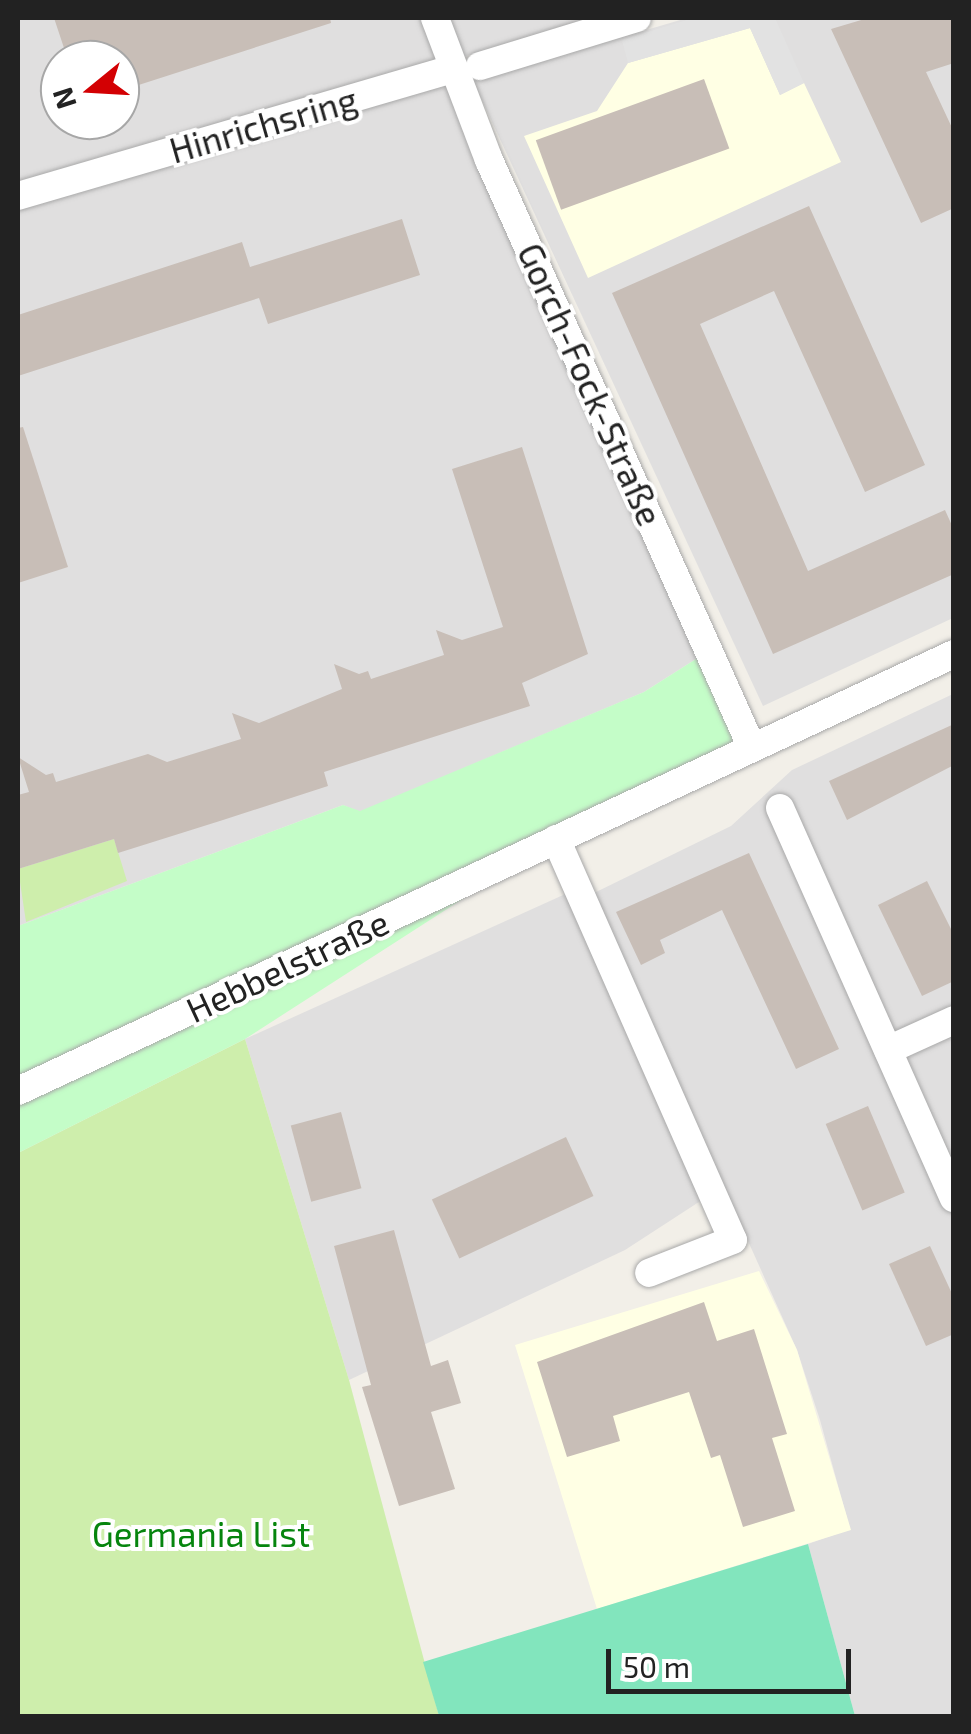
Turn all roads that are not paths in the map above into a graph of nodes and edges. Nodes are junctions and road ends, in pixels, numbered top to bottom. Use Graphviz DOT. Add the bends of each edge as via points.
graph roads {
  1 [pos="435,18"];
  2 [pos="637,18"];
  3 [pos="480,66"];
  4 [pos="451,69"];
  5 [pos="18,196"];
  6 [pos="954,654"];
  7 [pos="752,748"];
  8 [pos="780,808"];
  9 [pos="556,839"];
  10 [pos="954,1020"];
  11 [pos="888,1050"];
  12 [pos="18,1091"];
  13 [pos="954,1198"];
  14 [pos="650,1273"];
  1 -- 4 [label="street, Gorch-Fock-Straße"];
  2 -- 3 [label="street"];
  4 -- 5 [label="street, Hinrichsring"];
  4 -- 7 [label="street, Gorch-Fock-Straße"];
  6 -- 7 [label="street, Hebbelstraße"];
  7 -- 9 [label="street, Hebbelstraße"];
  8 -- 11 [label="street"];
  9 -- 12 [label="street, Hebbelstraße"];
  9 -- 14 [label="street" via="732,1240"];
  10 -- 11 [label="street"];
  11 -- 13 [label="street"];
}
